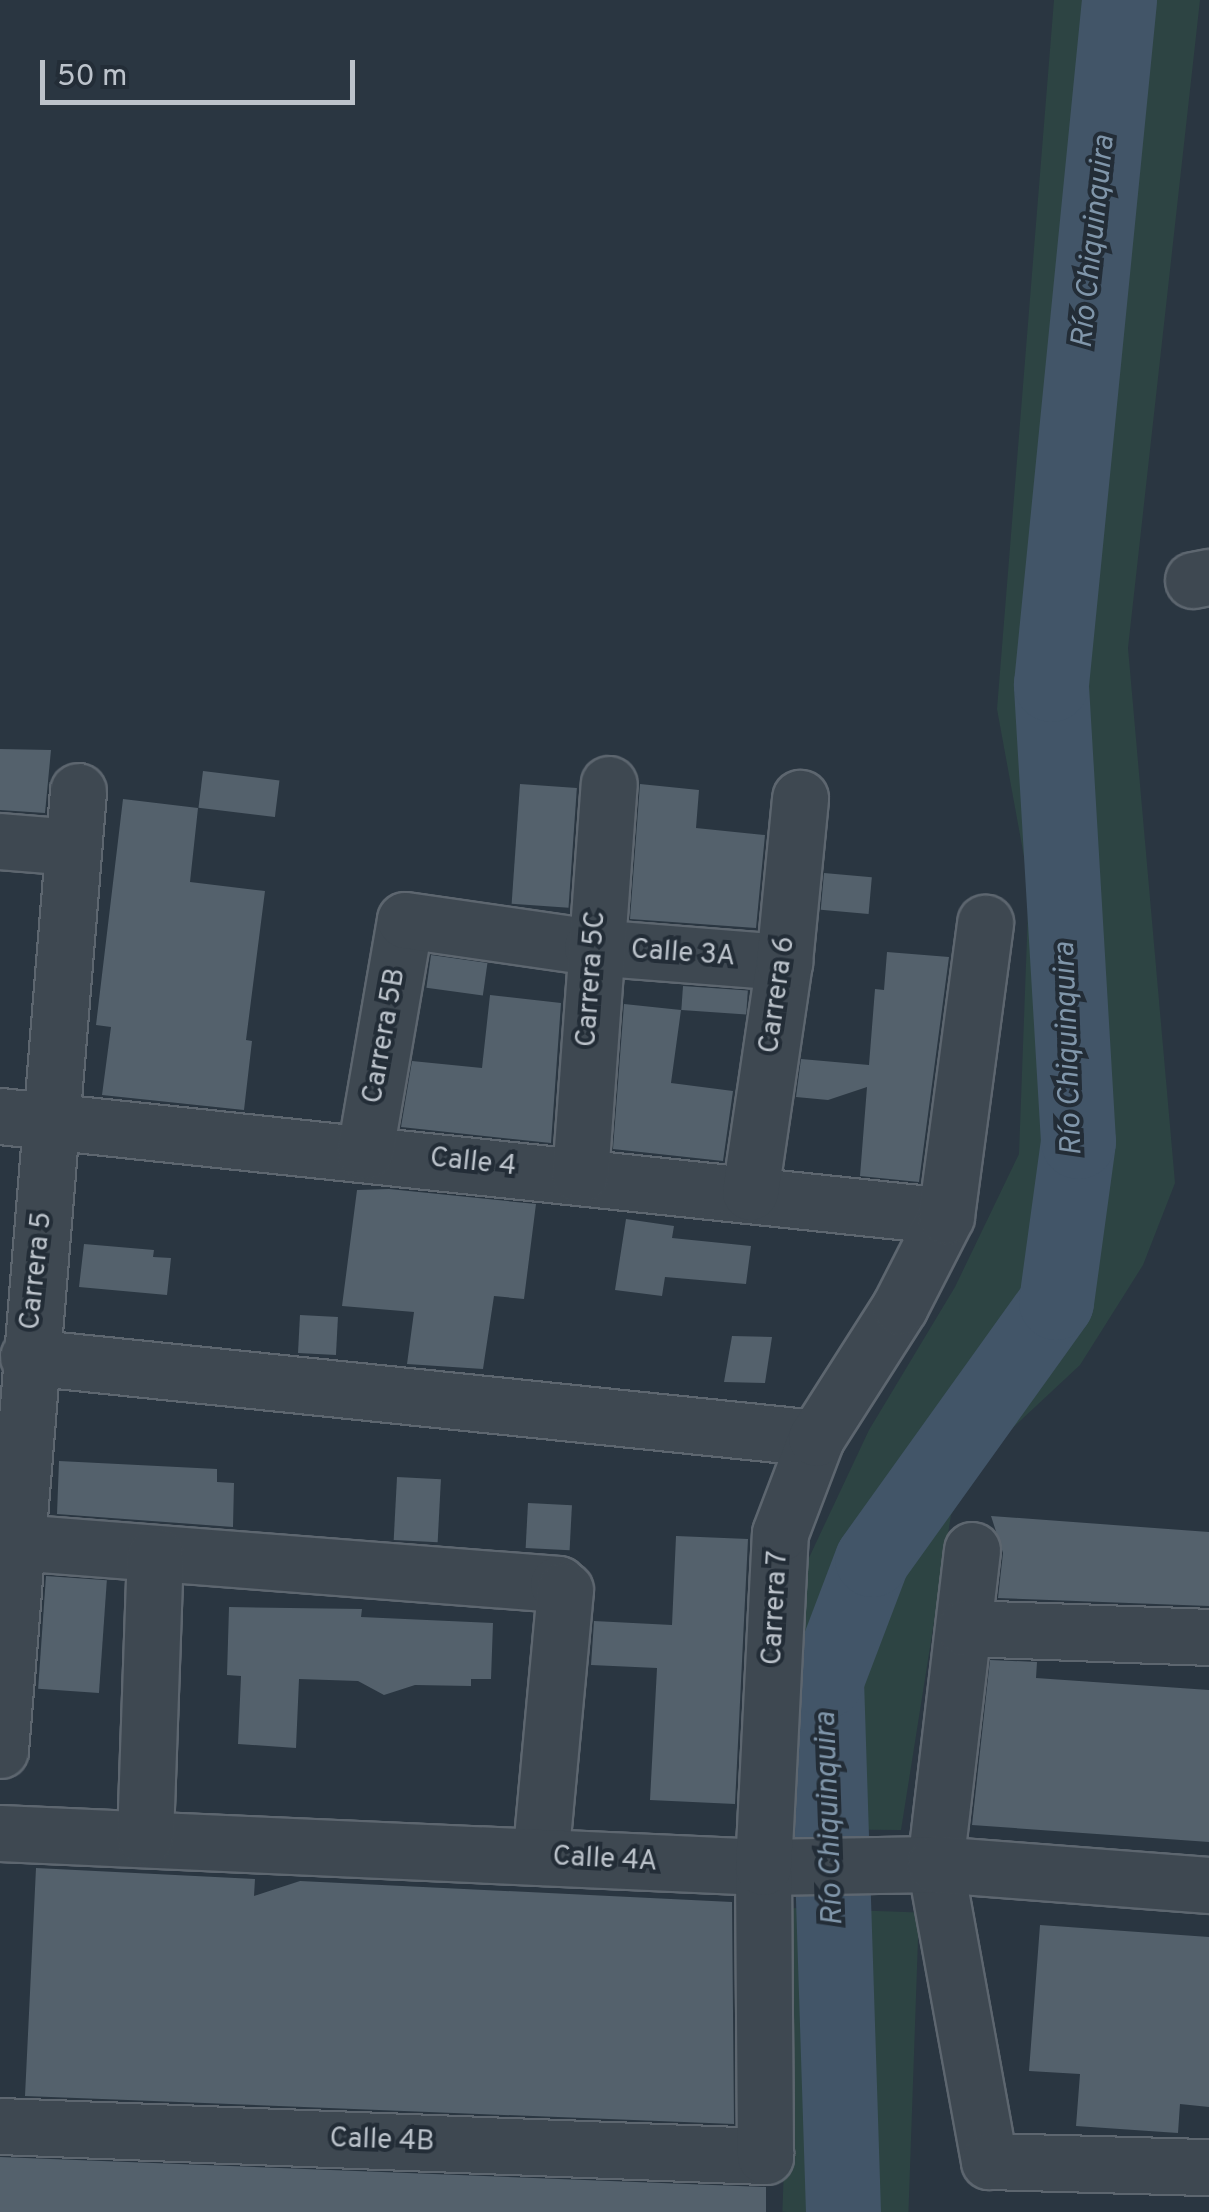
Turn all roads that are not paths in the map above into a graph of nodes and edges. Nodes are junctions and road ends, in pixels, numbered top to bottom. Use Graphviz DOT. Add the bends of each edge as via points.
graph roads {
  1 [pos="608,784"];
  2 [pos="78,792"];
  3 [pos="800,798"];
  4 [pos="0,841"];
  5 [pos="73,847"];
  6 [pos="404,920"];
  7 [pos="984,924"];
  8 [pos="592,947"];
  9 [pos="784,962"];
  10 [pos="26,1118"];
  11 [pos="365,1151"];
  12 [pos="580,1175"];
  13 [pos="750,1192"];
  14 [pos="946,1216"];
  15 [pos="28,1358"];
  16 [pos="816,1438"];
  17 [pos="16,1542"];
  18 [pos="972,1550"];
  19 [pos="155,1555"];
  20 [pos="965,1628"];
  21 [pos="1209,1637"];
  22 [pos="0,1750"];
  23 [pos="0,1833"];
  24 [pos="145,1837"];
  25 [pos="540,1857"];
  26 [pos="914,1865"];
  27 [pos="781,1866"];
  28 [pos="1209,1885"];
  29 [pos="0,2126"];
  30 [pos="765,2156"];
  31 [pos="1209,2167"];
  1 -- 8 [label="street, Carrera 5C"];
  2 -- 5 [label="street, Carrera 5"];
  3 -- 9 [label="street, Carrera 6"];
  4 -- 5 [label="street"];
  5 -- 10 [label="street, Carrera 5"];
  6 -- 8 [label="street, Calle 3A"];
  6 -- 11 [label="street, Carrera 5B"];
  7 -- 14 [label="street, Carrera 7"];
  8 -- 9 [label="street, Calle 3A"];
  8 -- 12 [label="street, Carrera 5C"];
  9 -- 13 [label="street, Carrera 6"];
  10 -- 11 [label="street, Calle 4"];
  10 -- 15 [label="street, Carrera 5"];
  11 -- 12 [label="street, Calle 4"];
  12 -- 13 [label="street, Calle 4"];
  13 -- 14 [label="street, Calle 4"];
  14 -- 16 [label="street, Carrera 7" via="900,1306"];
  15 -- 16 [label="street"];
  15 -- 17 [label="street, Carrera 5"];
  16 -- 27 [label="street, Carrera 7" via="780,1533"];
  17 -- 19 [label="street"];
  17 -- 22 [label="street, Carrera 5"];
  18 -- 20 [label="street"];
  19 -- 24 [label="street"];
  19 -- 25 [label="street" via="558,1584 564,1590"];
  20 -- 21 [label="street"];
  20 -- 26 [label="street"];
  23 -- 24 [label="street, Calle 4A"];
  24 -- 25 [label="street, Calle 4A"];
  25 -- 27 [label="street, Calle 4A"];
  26 -- 27 [label="street, Calle 4A"];
  26 -- 28 [label="street, Calle 4A"];
  26 -- 31 [label="street" via="988,2161"];
  27 -- 30 [label="street, Carrera 7"];
  29 -- 30 [label="street, Calle 4B"];
}
